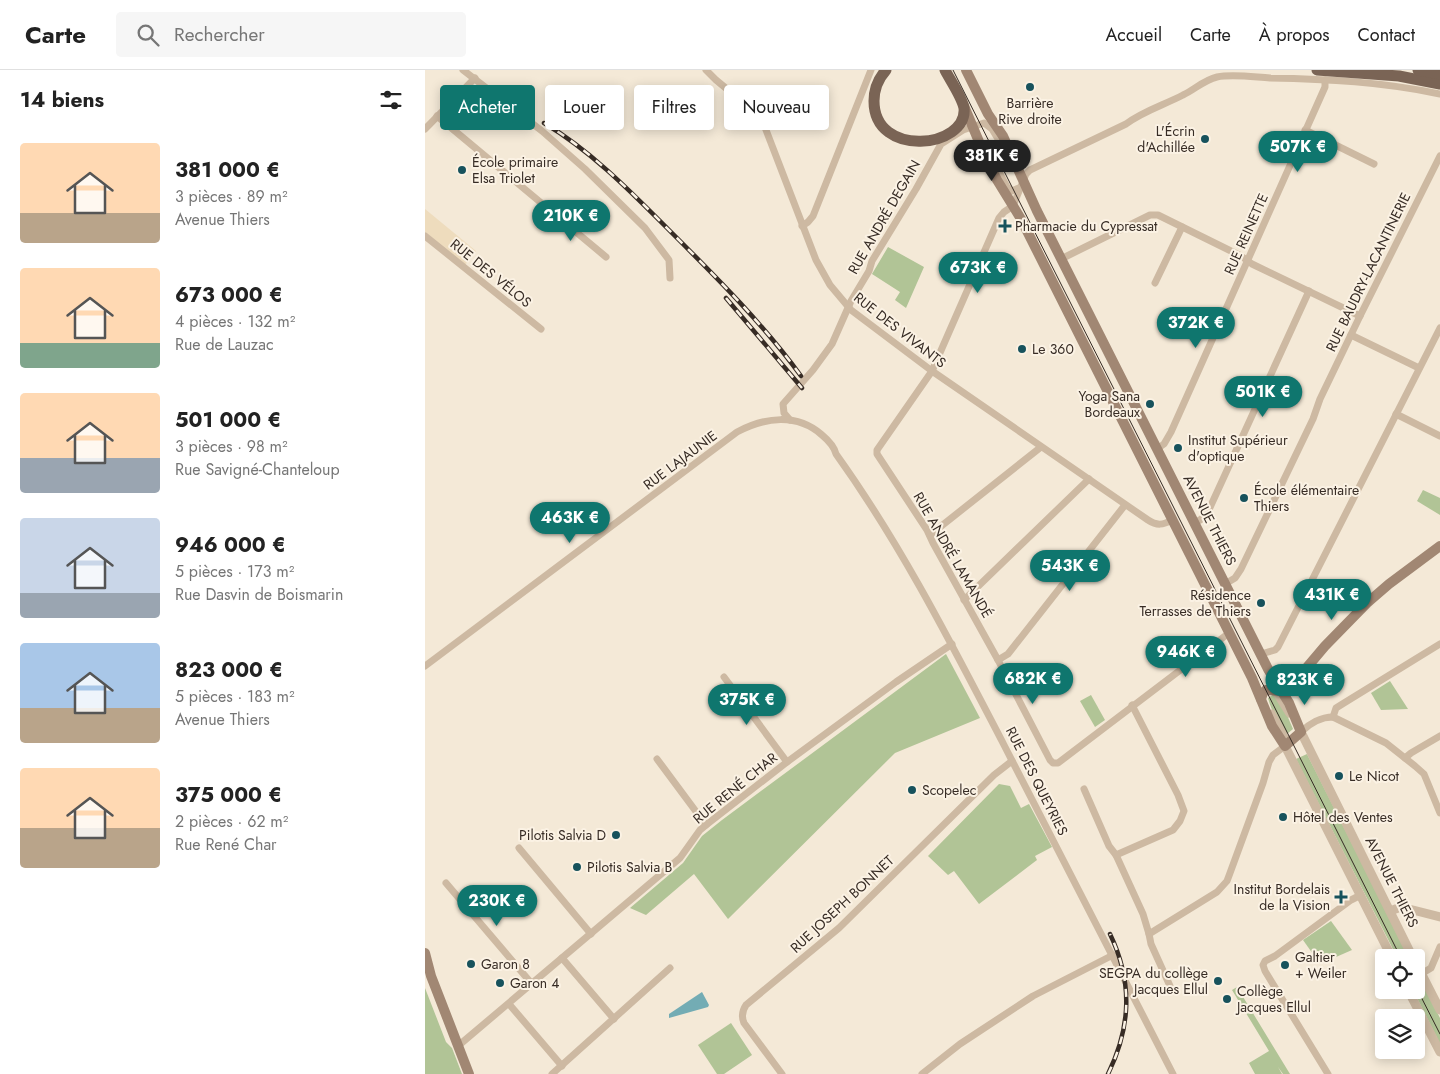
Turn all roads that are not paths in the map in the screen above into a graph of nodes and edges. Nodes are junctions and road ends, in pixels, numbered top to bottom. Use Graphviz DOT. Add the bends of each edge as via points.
graph roads {
  1 [pos="463,70"];
  2 [pos="706,70"];
  3 [pos="871,70"];
  4 [pos="886,70"];
  5 [pos="945,70"];
  6 [pos="966,70"];
  7 [pos="1317,70"];
  8 [pos="1418,70"];
  9 [pos="1440,74"];
  10 [pos="475,78"];
  11 [pos="1325,80"];
  12 [pos="1440,84"];
  13 [pos="1440,94"];
  14 [pos="964,106"];
  15 [pos="437,116"];
  16 [pos="425,129"];
  17 [pos="1305,130"];
  18 [pos="975,131"];
  19 [pos="951,136"];
  20 [pos="1440,156"];
  21 [pos="1374,164"];
  22 [pos="1022,185"];
  23 [pos="1013,206"];
  24 [pos="802,226"];
  25 [pos="1182,227"];
  26 [pos="425,236"];
  27 [pos="606,257"];
  28 [pos="1061,259"];
  29 [pos="1247,260"];
  30 [pos="669,278"];
  31 [pos="1155,283"];
  32 [pos="1309,291"];
  33 [pos="848,308"];
  34 [pos="1360,316"];
  35 [pos="1440,328"];
  36 [pos="541,329"];
  37 [pos="1351,335"];
  38 [pos="1419,368"];
  39 [pos="933,372"];
  40 [pos="1396,414"];
  41 [pos="790,420"];
  42 [pos="1440,436"];
  43 [pos="1041,447"];
  44 [pos="1157,449"];
  45 [pos="1089,479"];
  46 [pos="1125,505"];
  47 [pos="1172,520"];
  48 [pos="1194,523"];
  49 [pos="929,535"];
  50 [pos="1440,546"];
  51 [pos="1225,584"];
  52 [pos="964,600"];
  53 [pos="1229,633"];
  54 [pos="952,644"];
  55 [pos="1440,644"];
  56 [pos="1261,654"];
  57 [pos="998,660"];
  58 [pos="425,666"];
  59 [pos="724,676"];
  60 [pos="1279,691"];
  61 [pos="1261,700"];
  62 [pos="1132,705"];
  63 [pos="1333,717"];
  64 [pos="1301,732"];
  65 [pos="1440,736"];
  66 [pos="1288,743"];
  67 [pos="1405,758"];
  68 [pos="657,759"];
  69 [pos="1013,761"];
  70 [pos="787,762"];
  71 [pos="1084,788"];
  72 [pos="1440,813"];
  73 [pos="706,825"];
  74 [pos="519,848"];
  75 [pos="1116,855"];
  76 [pos="447,883"];
  77 [pos="1361,895"];
  78 [pos="1390,911"];
  79 [pos="1440,917"];
  80 [pos="591,934"];
  81 [pos="1149,934"];
  82 [pos="1440,948"];
  83 [pos="1388,949"];
  84 [pos="1409,949"];
  85 [pos="425,953"];
  86 [pos="1113,955"];
  87 [pos="563,958"];
  88 [pos="425,965"];
  89 [pos="670,968"];
  90 [pos="1425,972"];
  91 [pos="431,976"];
  92 [pos="1425,980"];
  93 [pos="532,984"];
  94 [pos="1170,986"];
  95 [pos="1413,999"];
  96 [pos="1438,1000"];
  97 [pos="509,1004"];
  98 [pos="1440,1010"];
  99 [pos="615,1019"];
  100 [pos="458,1046"];
  101 [pos="1440,1052"];
  102 [pos="562,1066"];
  103 [pos="469,1074"];
  104 [pos="552,1074"];
  105 [pos="783,1074"];
  106 [pos="922,1074"];
  107 [pos="1173,1074"];
  108 [pos="1328,1074"];
  1 -- 10 [label="street"];
  2 -- 24 [label="street, RUE DES VIVANTS" via="761,116"];
  3 -- 24 [label="street" via="813,216"];
  4 -- 19 [label="main road" via="875,91 874,107 879,122 891,134 909,142"];
  5 -- 14 [label="main road"];
  6 -- 22 [label="main road, AVENUE THIERS" via="1015,158"];
  7 -- 12 [label="main road" via="1399,76"];
  8 -- 9 [label="main road"];
  10 -- 15 [label="street"];
  10 -- 30 [label="street" via="585,169 645,228 669,260"];
  11 -- 13 [label="street" via="1379,83"];
  11 -- 17 [label="street, RUE REINETTE" via="1325,87"];
  11 -- 22 [label="street" via="1213,78 1030,170"];
  14 -- 18 [label="main road"];
  14 -- 19 [label="main road" via="962,120"];
  15 -- 16 [label="street"];
  15 -- 27 [label="street"];
  17 -- 21 [label="street"];
  17 -- 29 [label="street, RUE REINETTE"];
  18 -- 19 [label="street"];
  18 -- 22 [label="street" via="1007,187 1012,190"];
  18 -- 22 [label="street" via="984,124 992,129"];
  18 -- 23 [label="main road" via="997,180"];
  19 -- 33 [label="street, RUE ANDRÉ DEGAIN" via="938,147"];
  20 -- 34 [label="street, RUE BAUDRY-LACANTINERIE"];
  22 -- 23 [label="street"];
  22 -- 28 [label="main road, AVENUE THIERS"];
  23 -- 39 [label="street" via="999,218"];
  23 -- 47 [label="main road"];
  24 -- 33 [label="street, RUE DES VIVANTS" via="830,285"];
  25 -- 28 [label="street" via="1150,215"];
  25 -- 29 [label="street"];
  25 -- 31 [label="street"];
  26 -- 36 [label="street, RUE DES VÉLOS"];
  28 -- 44 [label="main road, AVENUE THIERS"];
  29 -- 32 [label="street"];
  29 -- 44 [label="street, RUE REINETTE" via="1171,432"];
  32 -- 34 [label="street"];
  32 -- 48 [label="street" via="1207,514"];
  33 -- 39 [label="street, RUE DES VIVANTS"];
  33 -- 41 [label="street, RUE ANDRÉ DEGAIN" via="823,358 783,404 784,413"];
  34 -- 37 [label="street, RUE BAUDRY-LACANTINERIE"];
  35 -- 38 [label="street"];
  37 -- 38 [label="street"];
  37 -- 51 [label="street, RUE BAUDRY-LACANTINERIE" via="1241,569"];
  38 -- 40 [label="street"];
  39 -- 43 [label="street, RUE DES VIVANTS"];
  39 -- 49 [label="street, RUE ANDRÉ LAMANDÉ" via="877,450"];
  40 -- 42 [label="street"];
  40 -- 56 [label="street" via="1278,647"];
  41 -- 54 [label="street, RUE DES QUEYRIES" via="817,430 831,444 898,548"];
  41 -- 58 [label="street, RUE LAJAUNIE" via="759,422 737,432"];
  43 -- 45 [label="street, RUE DES VIVANTS"];
  43 -- 49 [label="street"];
  44 -- 48 [label="main road, AVENUE THIERS"];
  45 -- 46 [label="street, RUE DES VIVANTS"];
  45 -- 52 [label="street"];
  46 -- 47 [label="street, RUE DES VIVANTS" via="1157,525"];
  46 -- 57 [label="street" via="1008,654"];
  47 -- 53 [label="main road"];
  48 -- 51 [label="main road, AVENUE THIERS"];
  49 -- 52 [label="street, RUE ANDRÉ LAMANDÉ"];
  50 -- 60 [label="main road" via="1367,603 1292,685"];
  51 -- 56 [label="main road, AVENUE THIERS"];
  52 -- 57 [label="street, RUE ANDRÉ LAMANDÉ"];
  53 -- 61 [label="main road"];
  53 -- 62 [label="street"];
  54 -- 69 [label="street, RUE DES QUEYRIES"];
  54 -- 70 [label="street, RUE RENÉ CHAR"];
  55 -- 63 [label="street" via="1336,708"];
  56 -- 60 [label="main road, AVENUE THIERS"];
  57 -- 62 [label="street, RUE ANDRÉ LAMANDÉ" via="1053,763 1058,763"];
  59 -- 70 [label="street"];
  60 -- 61 [label="main road" via="1267,690"];
  60 -- 64 [label="main road, AVENUE THIERS" via="1297,718"];
  61 -- 66 [label="main road" via="1272,726"];
  62 -- 75 [label="street" via="1181,800 1183,814 1173,830"];
  63 -- 64 [label="street" via="1318,720"];
  63 -- 67 [label="street" via="1376,737"];
  64 -- 66 [label="main road"];
  64 -- 78 [label="street, AVENUE THIERS"];
  65 -- 67 [label="street"];
  66 -- 77 [label="street"];
  66 -- 81 [label="street" via="1269,762 1223,886"];
  67 -- 72 [label="street" via="1424,774"];
  68 -- 73 [label="street"];
  69 -- 86 [label="street, RUE DES QUEYRIES"];
  69 -- 105 [label="street, RUE JOSEPH BONNET" via="993,775 839,928 746,1005 742,1018 744,1023"];
  70 -- 73 [label="street, RUE RENÉ CHAR"];
  71 -- 75 [label="street"];
  73 -- 80 [label="street, RUE RENÉ CHAR" via="680,858"];
  74 -- 80 [label="street"];
  75 -- 81 [label="street"];
  76 -- 93 [label="street"];
  77 -- 83 [label="street"];
  77 -- 108 [label="street" via="1263,965"];
  78 -- 79 [label="street" via="1401,908"];
  78 -- 84 [label="street, AVENUE THIERS"];
  80 -- 87 [label="street, RUE RENÉ CHAR"];
  81 -- 94 [label="street"];
  82 -- 90 [label="street" via="1431,968"];
  85 -- 91 [label="main road"];
  86 -- 106 [label="street" via="1033,996 960,1044"];
  86 -- 107 [label="street, RUE DES QUEYRIES"];
  87 -- 93 [label="street, RUE RENÉ CHAR"];
  87 -- 99 [label="street"];
  88 -- 91 [label="main road"];
  89 -- 99 [label="street"];
  91 -- 100 [label="main road"];
  92 -- 96 [label="street"];
  93 -- 97 [label="street, RUE RENÉ CHAR"];
  95 -- 101 [label="street"];
  96 -- 98 [label="street"];
  97 -- 100 [label="street, RUE RENÉ CHAR"];
  97 -- 102 [label="street"];
  99 -- 102 [label="street"];
  100 -- 103 [label="main road"];
  102 -- 104 [label="street"];
}
